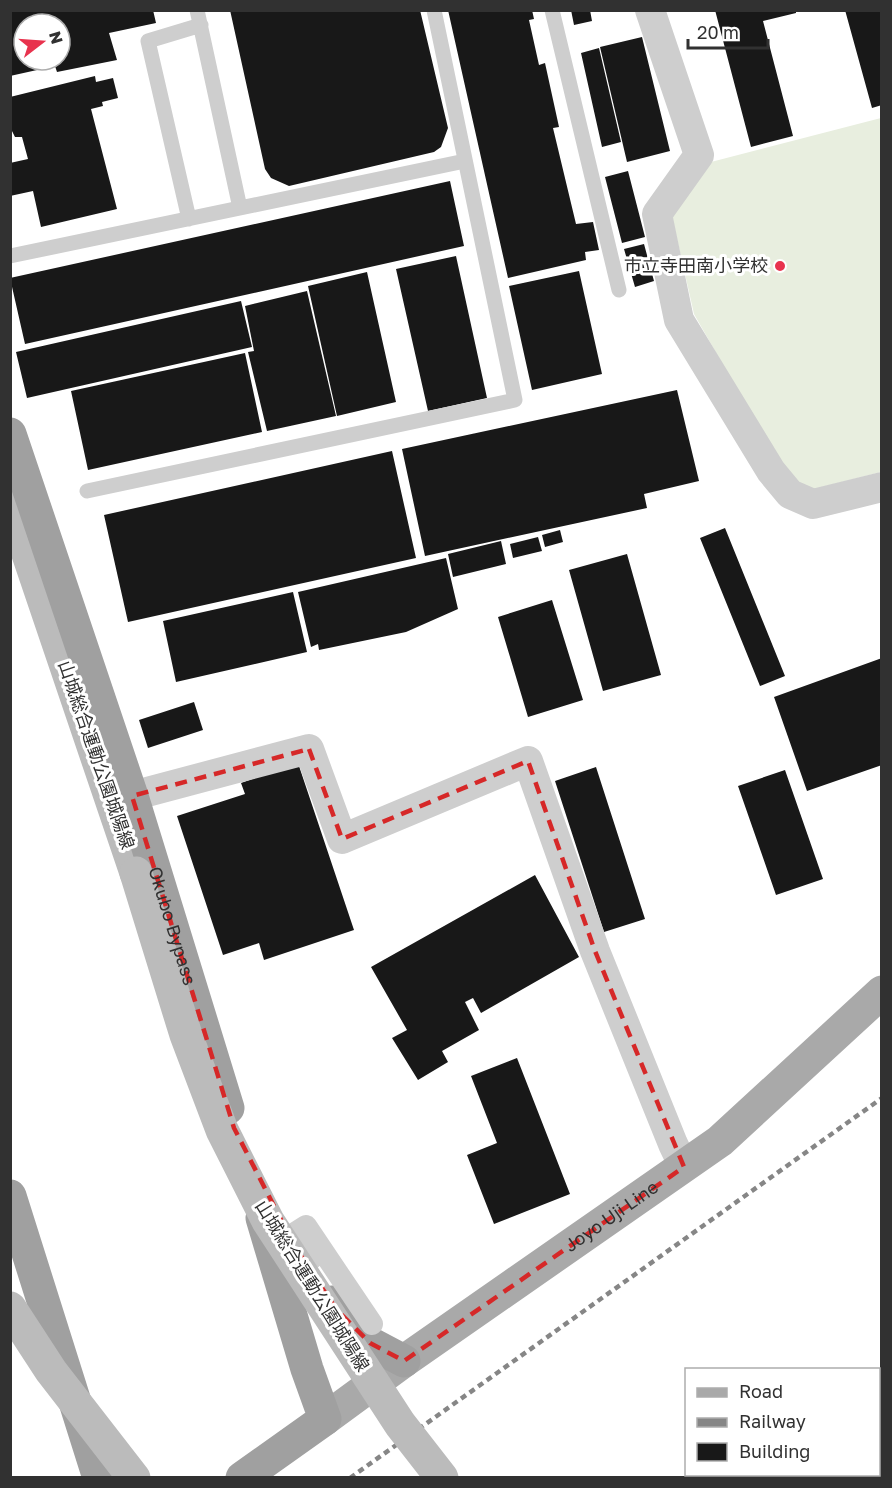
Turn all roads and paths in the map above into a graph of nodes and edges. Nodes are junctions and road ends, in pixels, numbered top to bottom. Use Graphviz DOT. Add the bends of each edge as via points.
graph roads {
  1 [pos="434,10"];
  2 [pos="552,10"];
  3 [pos="650,10"];
  4 [pos="199,18"];
  5 [pos="465,161"];
  6 [pos="240,208"];
  7 [pos="189,219"];
  8 [pos="10,256"];
  9 [pos="619,290"];
  10 [pos="10,434"];
  11 [pos="882,487"];
  12 [pos="87,491"];
  13 [pos="10,501"];
  14 [pos="132,796"];
  15 [pos="882,992"];
  16 [pos="234,1128"];
  17 [pos="684,1167"];
  18 [pos="10,1196"];
  19 [pos="10,1308"];
  20 [pos="372,1324"];
  21 [pos="389,1359"];
  22 [pos="325,1419"];
  23 [pos="99,1478"];
  24 [pos="134,1478"];
  25 [pos="242,1478"];
  26 [pos="442,1478"];
  1 -- 5 [label="lane"];
  2 -- 9 [label="lane"];
  3 -- 11 [label="street" via="699,155 657,214 679,320 789,494 813,504"];
  4 -- 6 [label="lane"];
  4 -- 7 [label="lane" via="148,41"];
  5 -- 6 [label="lane"];
  5 -- 12 [label="lane" via="515,400"];
  6 -- 7 [label="lane"];
  7 -- 8 [label="lane"];
  10 -- 14 [label="highway, Okubo Bypass"];
  13 -- 26 [label="main road, 山城総合運動公園城陽線, bridge" via="186,1035 222,1130 268,1221 400,1424"];
  14 -- 16 [label="highway, Okubo Bypass"];
  14 -- 17 [label="street" via="309,749 342,839 528,761 596,951"];
  15 -- 17 [label="main road, Joyo Uji Line" via="720,1141"];
  16 -- 21 [label="highway" via="295,1247 336,1309"];
  16 -- 22 [label="highway, Okubo Bypass"];
  17 -- 21 [label="main road, Joyo Uji Line"];
  18 -- 23 [label="highway"];
  19 -- 24 [label="main road, bridge" via="51,1371"];
  20 -- 21 [label="street, bridge" via="306,1226 295,1233"];
  21 -- 22 [label="main road, Joyo Uji Line"];
  22 -- 25 [label="highway"];
}
